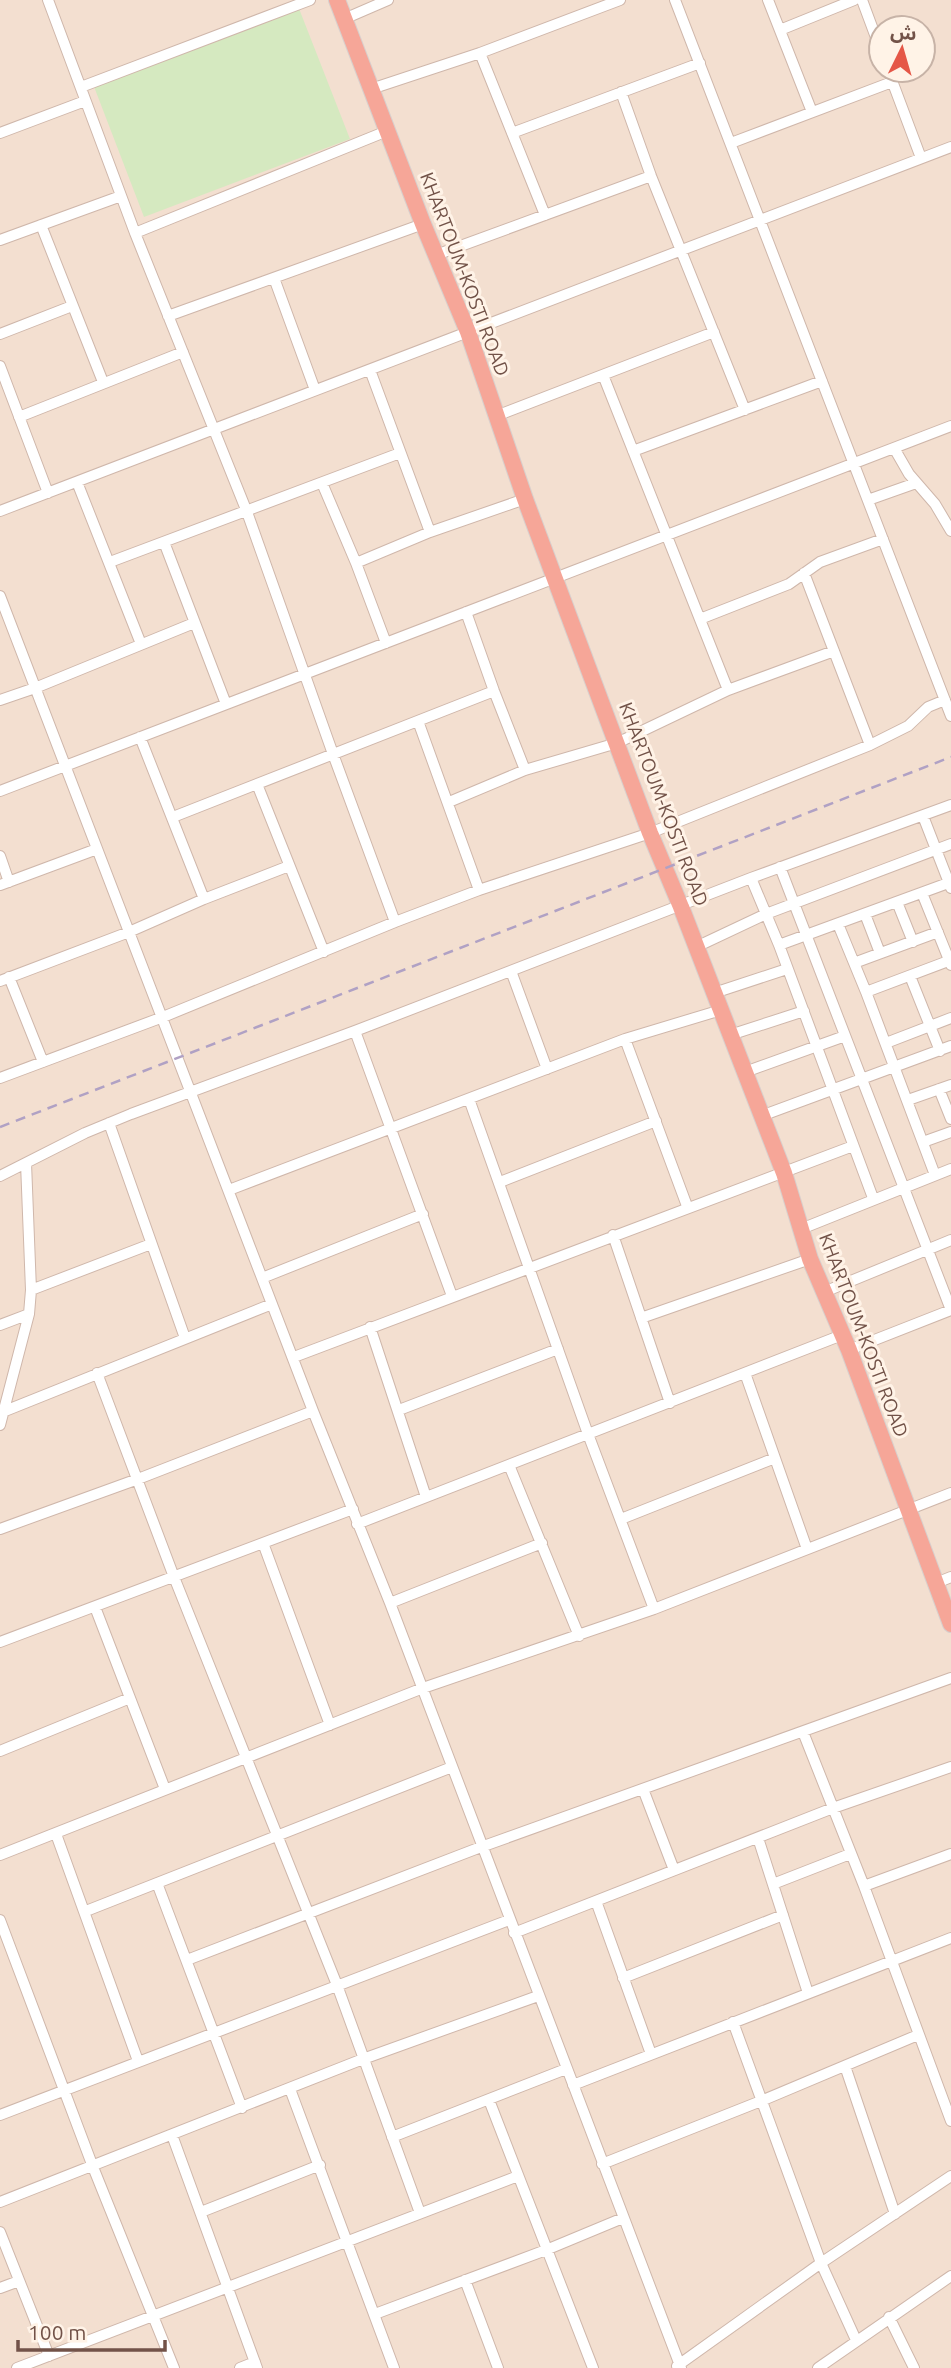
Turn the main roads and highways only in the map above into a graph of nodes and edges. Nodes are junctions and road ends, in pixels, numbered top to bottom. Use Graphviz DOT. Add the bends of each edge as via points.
graph roads {
  1 [pos="337,0"];
  2 [pos="943,1580"];
  3 [pos="951,1624"];
  1 -- 2 [label="highway, KHARTOUM-KOSTI ROAD" via="468,332 649,833 784,1173 810,1259 908,1511"];
  2 -- 3 [label="highway, KHARTOUM-KOSTI ROAD"];
}
